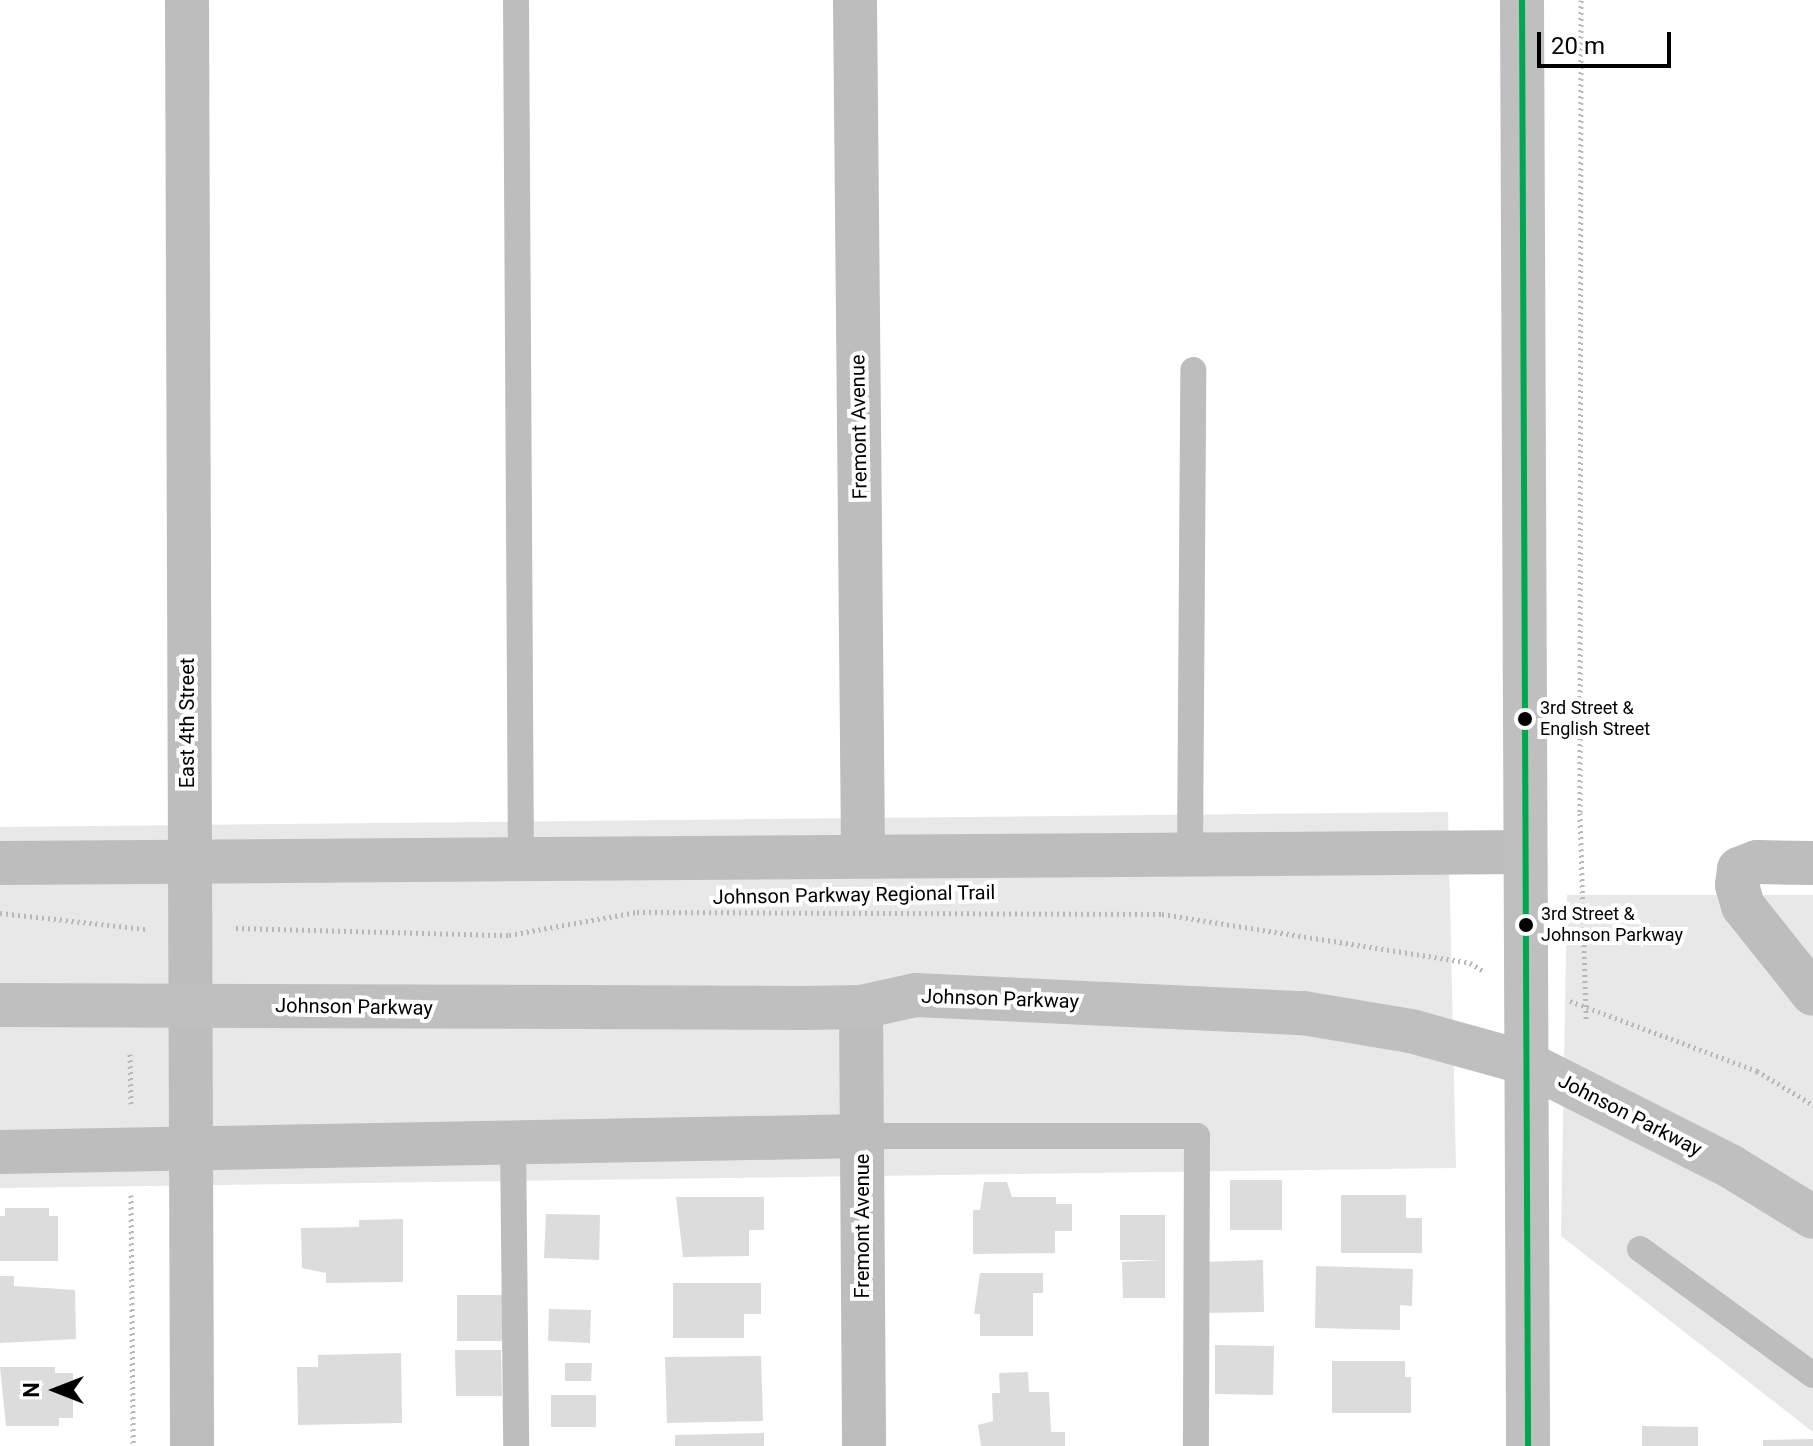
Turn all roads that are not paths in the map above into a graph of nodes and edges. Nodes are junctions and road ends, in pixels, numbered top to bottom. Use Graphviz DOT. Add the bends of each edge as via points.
graph roads {
  1 [pos="187,0"];
  2 [pos="516,0"];
  3 [pos="855,0"];
  4 [pos="1522,0"];
  5 [pos="1193,370"];
  6 [pos="1190,851"];
  7 [pos="1525,852"];
  8 [pos="863,853"];
  9 [pos="187,860"];
  10 [pos="521,860"];
  11 [pos="0,863"];
  12 [pos="1813,863"];
  13 [pos="1813,994"];
  14 [pos="188,1004"];
  15 [pos="0,1005"];
  16 [pos="861,1007"];
  17 [pos="1526,1063"];
  18 [pos="862,1136"];
  19 [pos="513,1139"];
  20 [pos="189,1145"];
  21 [pos="0,1152"];
  22 [pos="1813,1217"];
  23 [pos="1640,1249"];
  24 [pos="1813,1375"];
  25 [pos="192,1446"];
  26 [pos="516,1446"];
  27 [pos="864,1446"];
  28 [pos="1196,1446"];
  29 [pos="1528,1446"];
  1 -- 9 [label="street, East 4th Street"];
  2 -- 10 [label="lane"];
  3 -- 8 [label="street, Fremont Avenue"];
  4 -- 7 [label="street"];
  5 -- 6 [label="lane"];
  6 -- 7 [label="street"];
  6 -- 8 [label="street"];
  7 -- 17 [label="street"];
  8 -- 10 [label="street"];
  9 -- 10 [label="street"];
  9 -- 11 [label="street"];
  9 -- 14 [label="street, East 4th Street"];
  12 -- 13 [label="street" via="1757,862 1739,869 1737,885 1743,906"];
  14 -- 15 [label="street, Johnson Parkway"];
  14 -- 16 [label="street, Johnson Parkway" via="537,1010"];
  14 -- 20 [label="street, East 4th Street"];
  16 -- 17 [label="street, Johnson Parkway" via="916,995 1303,1013 1411,1031"];
  16 -- 18 [label="street, Fremont Avenue"];
  17 -- 22 [label="street, Johnson Parkway" via="1730,1166"];
  17 -- 29 [label="street"];
  18 -- 19 [label="street"];
  18 -- 27 [label="street, Fremont Avenue"];
  18 -- 28 [label="lane" via="1197,1136"];
  19 -- 20 [label="street"];
  19 -- 26 [label="lane"];
  20 -- 21 [label="street"];
  20 -- 25 [label="street, East 4th Street"];
  23 -- 24 [label="lane"];
}
